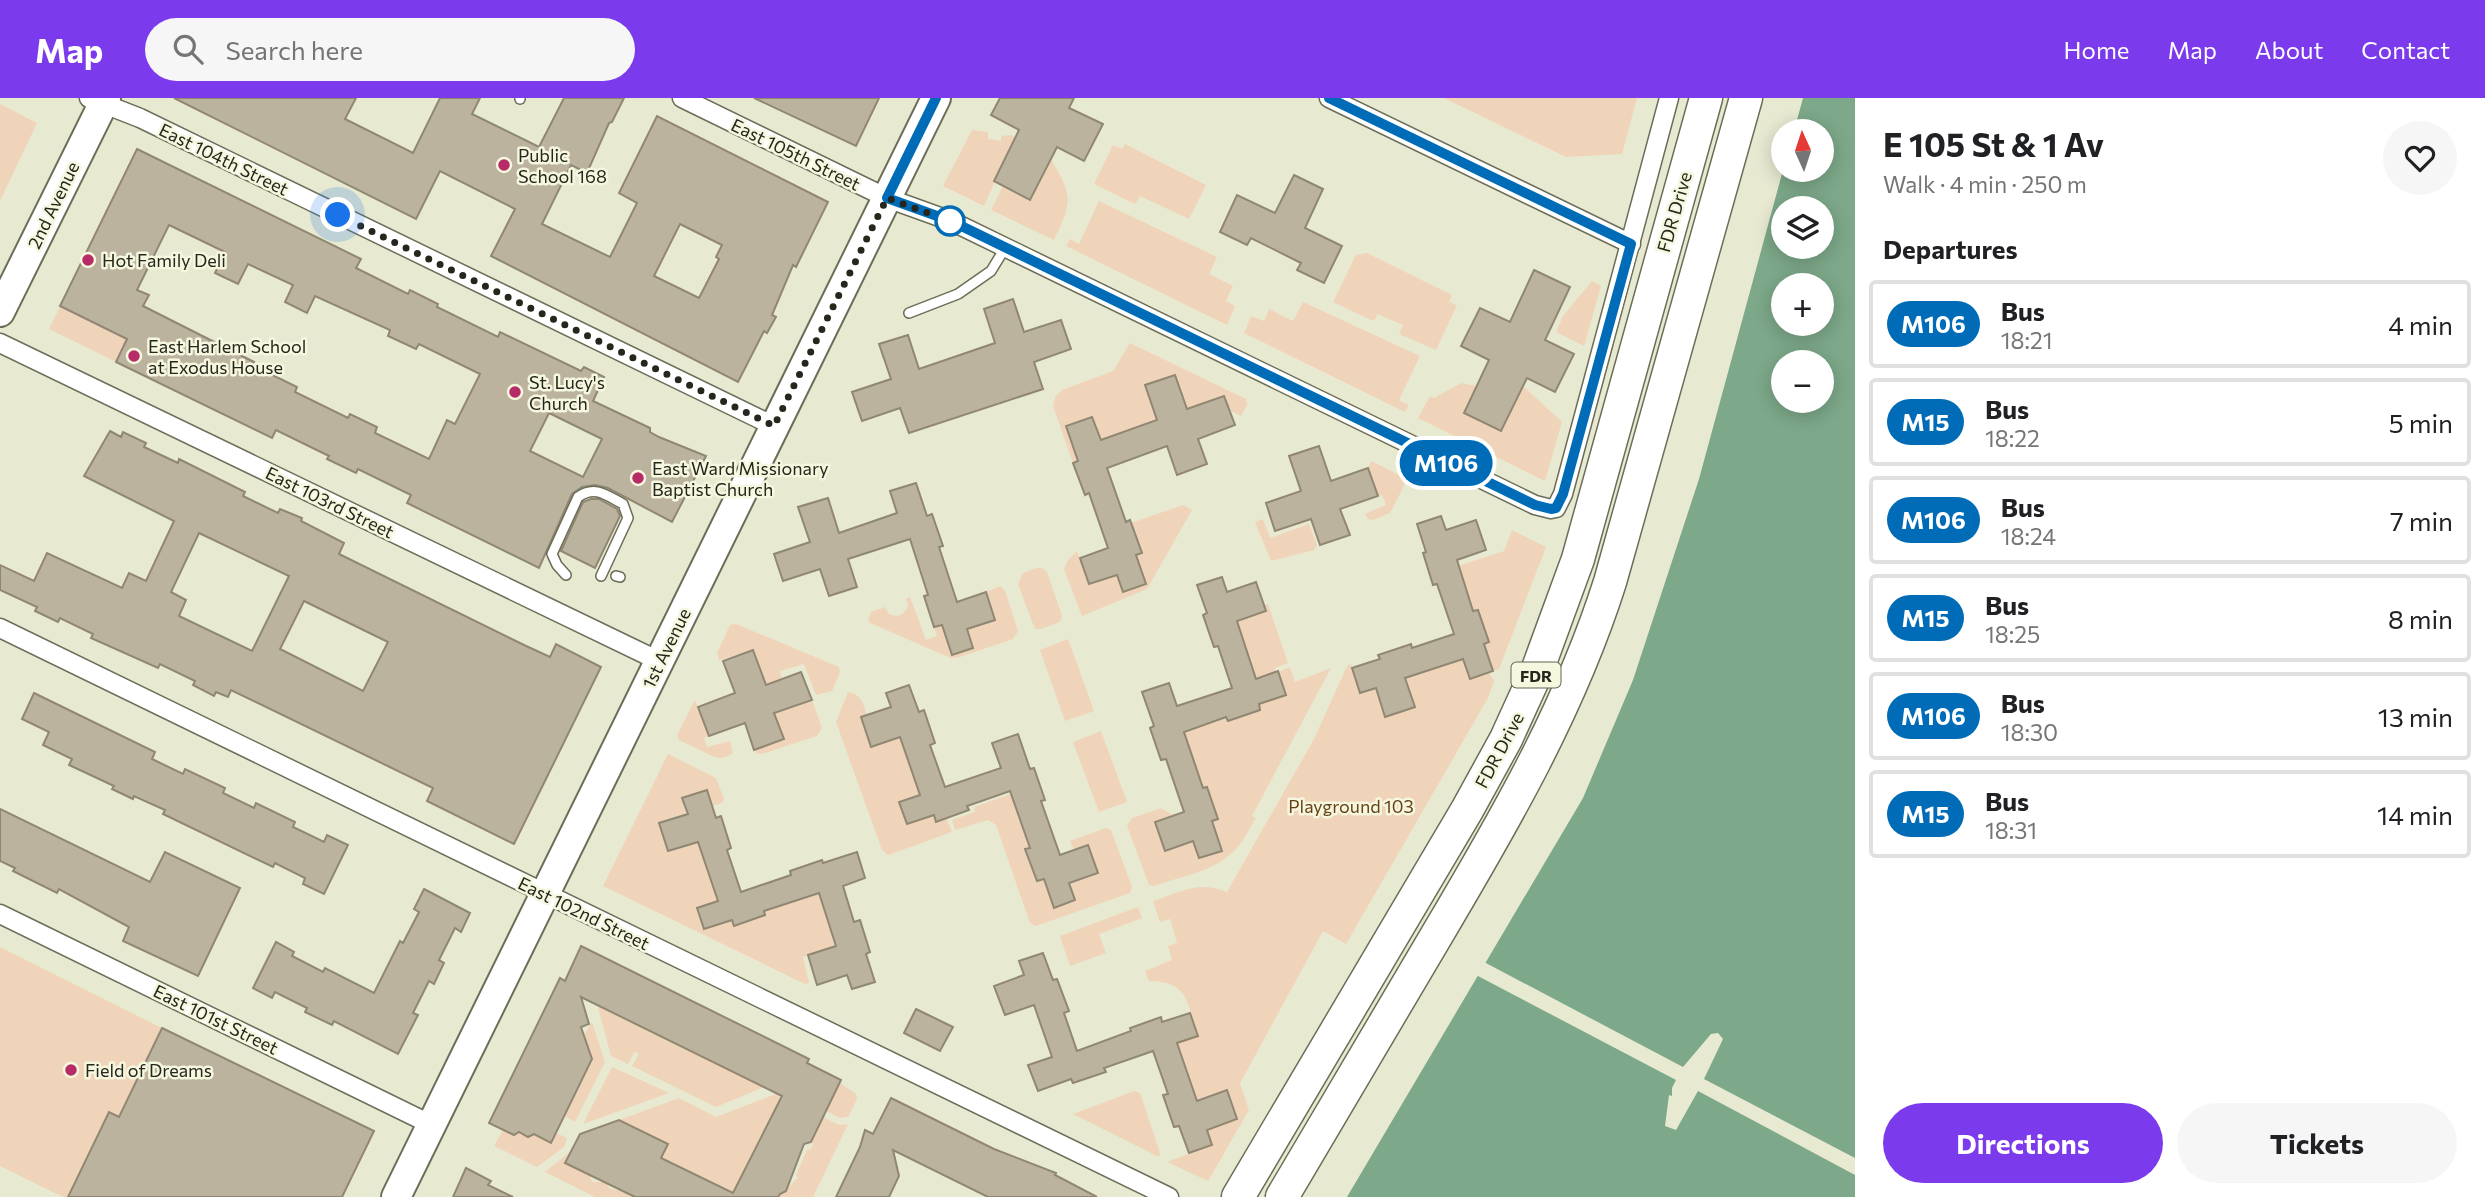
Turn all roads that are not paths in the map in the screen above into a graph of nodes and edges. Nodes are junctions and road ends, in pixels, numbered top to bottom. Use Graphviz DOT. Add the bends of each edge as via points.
graph roads {
  1 [pos="682,98"];
  2 [pos="936,98"];
  3 [pos="1329,98"];
  4 [pos="1670,98"];
  5 [pos="1706,98"];
  6 [pos="1746,98"];
  7 [pos="99,100"];
  8 [pos="887,198"];
  9 [pos="1631,244"];
  10 [pos="1005,248"];
  11 [pos="0,312"];
  12 [pos="909,313"];
  13 [pos="0,343"];
  14 [pos="774,426"];
  15 [pos="1556,508"];
  16 [pos="566,575"];
  17 [pos="601,576"];
  18 [pos="0,628"];
  19 [pos="659,661"];
  20 [pos="546,895"];
  21 [pos="0,914"];
  22 [pos="432,1125"];
  23 [pos="396,1197"];
  24 [pos="1169,1197"];
  25 [pos="1238,1197"];
  26 [pos="1282,1197"];
  1 -- 8 [label="street, East 105th Street"];
  2 -- 8 [label="main road, 1st Avenue"];
  3 -- 9 [label="street"];
  4 -- 9 [label="street, FDR Drive"];
  5 -- 25 [label="highway, FDR Drive / FDR" via="1578,559 1537,671 1467,810"];
  6 -- 26 [label="highway, FDR" via="1610,582 1578,670 1508,813"];
  7 -- 11 [label="main road, 2nd Avenue"];
  7 -- 14 [label="street, East 104th Street"];
  8 -- 10 [label="street, East 105th Street" via="951,221"];
  8 -- 14 [label="main road, 1st Avenue"];
  9 -- 15 [label="street, FDR Drive"];
  10 -- 12 [label="lane" via="991,271 958,295"];
  10 -- 15 [label="street, East 105th Street" via="1535,505"];
  13 -- 19 [label="street, East 103rd Street"];
  14 -- 19 [label="main road, 1st Avenue"];
  16 -- 17 [label="lane" via="552,554 578,497 597,490 623,504 628,518"];
  18 -- 20 [label="street, East 102nd Street"];
  19 -- 20 [label="main road, 1st Avenue"];
  20 -- 22 [label="main road, 1st Avenue"];
  20 -- 24 [label="street, East 102nd Street"];
  21 -- 22 [label="street, East 101st Street"];
  22 -- 23 [label="main road, 1st Avenue"];
}
